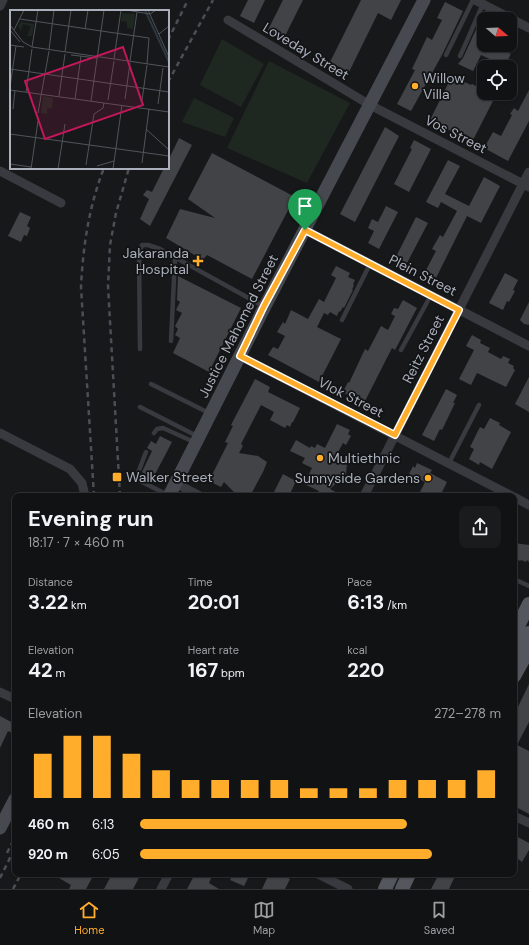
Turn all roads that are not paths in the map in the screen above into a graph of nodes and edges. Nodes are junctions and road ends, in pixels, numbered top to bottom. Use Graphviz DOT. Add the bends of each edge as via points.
graph roads {
  1 [pos="3,0"];
  2 [pos="424,0"];
  3 [pos="474,0"];
  4 [pos="483,4"];
  5 [pos="0,6"];
  6 [pos="228,20"];
  7 [pos="529,28"];
  8 [pos="446,55"];
  9 [pos="460,56"];
  10 [pos="370,105"];
  11 [pos="0,171"];
  12 [pos="529,172"];
  13 [pos="526,186"];
  14 [pos="61,203"];
  15 [pos="305,230"];
  16 [pos="175,258"];
  17 [pos="370,264"];
  18 [pos="431,295"];
  19 [pos="264,306"];
  20 [pos="459,310"];
  21 [pos="342,320"];
  22 [pos="171,341"];
  23 [pos="529,346"];
  24 [pos="140,349"];
  25 [pos="401,350"];
  26 [pos="240,356"];
  27 [pos="151,384"];
  28 [pos="479,405"];
  29 [pos="140,407"];
  30 [pos="210,414"];
  31 [pos="0,433"];
  32 [pos="154,434"];
  33 [pos="395,435"];
  34 [pos="197,440"];
  35 [pos="146,452"];
  36 [pos="449,463"];
  37 [pos="175,483"];
  38 [pos="85,493"];
  39 [pos="163,493"];
  40 [pos="170,493"];
  41 [pos="194,493"];
  42 [pos="366,493"];
  43 [pos="505,493"];
  44 [pos="517,499"];
  45 [pos="529,505"];
  46 [pos="517,580"];
  47 [pos="529,586"];
  48 [pos="529,604"];
  49 [pos="529,616"];
  50 [pos="517,628"];
  51 [pos="529,633"];
  52 [pos="529,643"];
  53 [pos="520,657"];
  54 [pos="0,692"];
  55 [pos="12,698"];
  56 [pos="12,805"];
  57 [pos="517,818"];
  58 [pos="529,824"];
  59 [pos="0,828"];
  60 [pos="168,877"];
  61 [pos="322,877"];
  62 [pos="391,877"];
  63 [pos="403,877"];
  64 [pos="408,877"];
  65 [pos="336,886"];
  66 [pos="162,889"];
  67 [pos="348,889"];
  68 [pos="385,889"];
  69 [pos="397,889"];
  70 [pos="402,889"];
  1 -- 5 [label="street"];
  2 -- 10 [label="main road, Justice Mahomed Street"];
  3 -- 4 [label="street"];
  3 -- 8 [label="lane"];
  4 -- 7 [label="street"];
  4 -- 9 [label="lane"];
  6 -- 10 [label="street, Loveday Street"];
  10 -- 13 [label="street, Vos Street"];
  10 -- 15 [label="main road, Justice Mahomed Street"];
  11 -- 14 [label="street"];
  12 -- 13 [label="street, Reitz Street"];
  13 -- 20 [label="street, Reitz Street"];
  15 -- 17 [label="street, Plein Street"];
  15 -- 19 [label="main road, Justice Mahomed Street"];
  16 -- 19 [label="lane"];
  16 -- 22 [label="lane"];
  16 -- 24 [label="lane" via="154,247 140,247"];
  17 -- 18 [label="street, Plein Street"];
  17 -- 21 [label="lane"];
  18 -- 20 [label="street, Plein Street"];
  18 -- 25 [label="lane"];
  19 -- 26 [label="main road, Justice Mahomed Street"];
  20 -- 23 [label="street, Plein Street"];
  20 -- 33 [label="street, Reitz Street"];
  26 -- 30 [label="main road, Justice Mahomed Street"];
  26 -- 33 [label="street, Vlok Street"];
  27 -- 30 [label="lane"];
  28 -- 36 [label="lane"];
  29 -- 34 [label="lane"];
  30 -- 34 [label="main road, Justice Mahomed Street"];
  31 -- 38 [label="street" via="70,469 82,483"];
  32 -- 34 [label="lane" via="157,429 162,428"];
  33 -- 36 [label="street, Vlok Street"];
  33 -- 42 [label="street, Reitz Street"];
  34 -- 37 [label="main road, Justice Mahomed Street"];
  35 -- 39 [label="lane" via="138,480"];
  36 -- 43 [label="street, Vlok Street"];
  37 -- 40 [label="main road, Justice Mahomed Street"];
  37 -- 41 [label="street"];
  44 -- 45 [label="street, Vlok Street"];
  46 -- 47 [label="lane"];
  48 -- 50 [label="main road"];
  49 -- 53 [label="lane"];
  51 -- 53 [label="main road"];
  52 -- 53 [label="lane"];
  54 -- 55 [label="street"];
  56 -- 59 [label="main road"];
  57 -- 58 [label="street"];
  60 -- 66 [label="street"];
  61 -- 65 [label="street"];
  62 -- 68 [label="main road"];
  63 -- 69 [label="lane"];
  64 -- 70 [label="main road"];
  65 -- 67 [label="street"];
}
